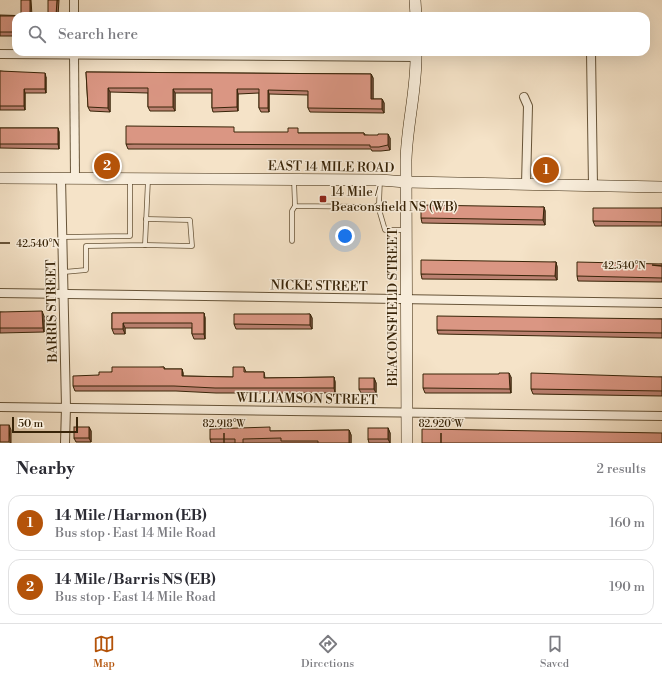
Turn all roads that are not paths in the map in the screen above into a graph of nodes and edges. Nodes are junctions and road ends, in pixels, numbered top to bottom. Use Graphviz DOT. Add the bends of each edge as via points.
graph roads {
  1 [pos="74,0"];
  2 [pos="416,0"];
  3 [pos="74,12"];
  4 [pos="416,12"];
  5 [pos="0,54"];
  6 [pos="12,54"];
  7 [pos="74,56"];
  8 [pos="416,56"];
  9 [pos="591,56"];
  10 [pos="524,97"];
  11 [pos="0,178"];
  12 [pos="61,178"];
  13 [pos="75,178"];
  14 [pos="130,179"];
  15 [pos="148,179"];
  16 [pos="294,180"];
  17 [pos="380,180"];
  18 [pos="406,182"];
  19 [pos="526,184"];
  20 [pos="593,186"];
  21 [pos="662,186"];
  22 [pos="295,206"];
  23 [pos="378,206"];
  24 [pos="146,219"];
  25 [pos="406,230"];
  26 [pos="62,237"];
  27 [pos="292,241"];
  28 [pos="145,245"];
  29 [pos="64,272"];
  30 [pos="0,293"];
  31 [pos="64,293"];
  32 [pos="406,300"];
  33 [pos="662,303"];
  34 [pos="0,407"];
  35 [pos="66,407"];
  36 [pos="407,413"];
  37 [pos="662,416"];
  38 [pos="65,443"];
  39 [pos="407,443"];
  1 -- 3 [label="street"];
  2 -- 4 [label="main road"];
  5 -- 6 [label="street"];
  7 -- 13 [label="street"];
  8 -- 18 [label="main road, BEACONSFIELD STREET" via="414,98 407,138"];
  9 -- 20 [label="street"];
  10 -- 19 [label="street" via="528,106"];
  11 -- 12 [label="main road, EAST 14 MILE ROAD"];
  12 -- 13 [label="main road, EAST 14 MILE ROAD"];
  12 -- 26 [label="street, BARRIS STREET"];
  13 -- 14 [label="main road, EAST 14 MILE ROAD"];
  14 -- 15 [label="main road, EAST 14 MILE ROAD"];
  14 -- 26 [label="lane" via="130,236"];
  15 -- 16 [label="main road, EAST 14 MILE ROAD"];
  15 -- 24 [label="lane"];
  16 -- 17 [label="main road, EAST 14 MILE ROAD"];
  16 -- 22 [label="lane"];
  17 -- 18 [label="main road, EAST 14 MILE ROAD"];
  17 -- 23 [label="lane"];
  18 -- 19 [label="main road, EAST 14 MILE ROAD"];
  18 -- 25 [label="main road, BEACONSFIELD STREET"];
  19 -- 20 [label="main road, EAST 14 MILE ROAD"];
  20 -- 21 [label="main road, EAST 14 MILE ROAD"];
  22 -- 23 [label="lane"];
  22 -- 27 [label="lane" via="292,211"];
  23 -- 25 [label="lane" via="385,230"];
  24 -- 28 [label="lane"];
  24 -- 28 [label="lane" via="190,220 192,246"];
  25 -- 32 [label="main road, BEACONSFIELD STREET"];
  26 -- 29 [label="street, BARRIS STREET"];
  28 -- 29 [label="lane" via="86,246 86,270"];
  29 -- 31 [label="street, BARRIS STREET"];
  30 -- 31 [label="street, NICKE STREET"];
  31 -- 32 [label="street, NICKE STREET"];
  31 -- 35 [label="street, BARRIS STREET"];
  32 -- 33 [label="street, NICKE STREET"];
  32 -- 36 [label="main road, BEACONSFIELD STREET"];
  34 -- 35 [label="street, WILLIAMSON STREET"];
  35 -- 36 [label="street, WILLIAMSON STREET"];
  35 -- 38 [label="street, BARRIS STREET"];
  36 -- 37 [label="street, WILLIAMSON STREET"];
  36 -- 39 [label="main road, BEACONSFIELD STREET"];
}
